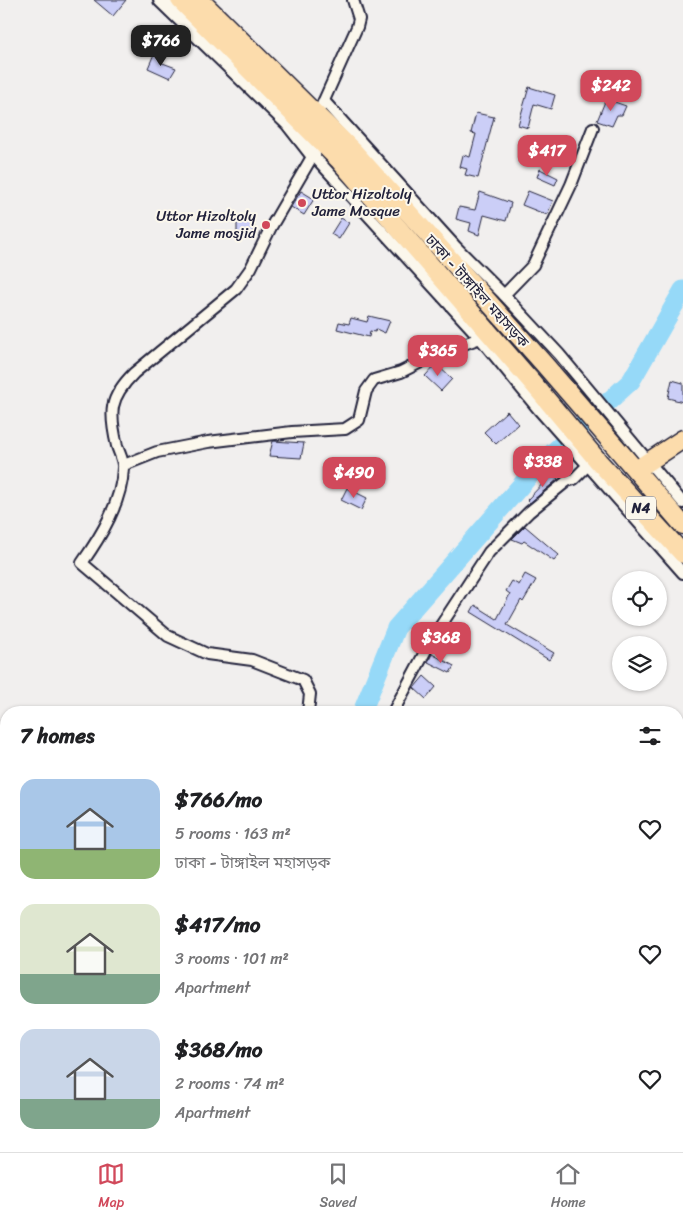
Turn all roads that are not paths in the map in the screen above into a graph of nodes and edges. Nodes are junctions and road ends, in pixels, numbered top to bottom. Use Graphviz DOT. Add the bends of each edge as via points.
graph roads {
  1 [pos="160,0"];
  2 [pos="180,0"];
  3 [pos="200,0"];
  4 [pos="352,0"];
  5 [pos="321,108"];
  6 [pos="593,128"];
  7 [pos="317,149"];
  8 [pos="504,295"];
  9 [pos="480,338"];
  10 [pos="683,439"];
  11 [pos="594,463"];
  12 [pos="124,466"];
  13 [pos="642,466"];
  14 [pos="683,503"];
  15 [pos="683,525"];
  16 [pos="683,554"];
  17 [pos="683,573"];
  18 [pos="309,706"];
  19 [pos="396,706"];
  1 -- 7 [label="main road"];
  2 -- 7 [label="highway, ঢাকা - টাঙ্গাইল মহাসড়ক / N4"];
  3 -- 5 [label="highway, ঢাকা - টাঙ্গাইল মহাসড়ক / N4"];
  4 -- 5 [label="street" via="359,19 357,27"];
  5 -- 8 [label="street"];
  5 -- 13 [label="highway, ঢাকা - টাঙ্গাইল মহাসড়ক / N4" via="618,451"];
  6 -- 8 [label="street" via="572,186 533,265"];
  7 -- 9 [label="street"];
  7 -- 11 [label="highway, ঢাকা - টাঙ্গাইল মহাসড়ক / N4" via="531,381"];
  7 -- 12 [label="street" via="236,289 118,388 113,401 114,422"];
  8 -- 13 [label="street" via="615,421"];
  9 -- 11 [label="street" via="539,410"];
  9 -- 12 [label="street" via="374,380 366,391 358,420 345,430 292,432 208,442 157,452"];
  10 -- 13 [label="highway"];
  11 -- 16 [label="highway, N4"];
  11 -- 17 [label="street"];
  11 -- 19 [label="street" via="530,512 489,552 432,639"];
  12 -- 18 [label="street" via="122,485 113,509 82,563 168,636 207,654 252,660 303,680 310,694"];
  13 -- 14 [label="street"];
  13 -- 15 [label="highway, ঢাকা - টাঙ্গাইল মহাসড়ক / N4"];
}
